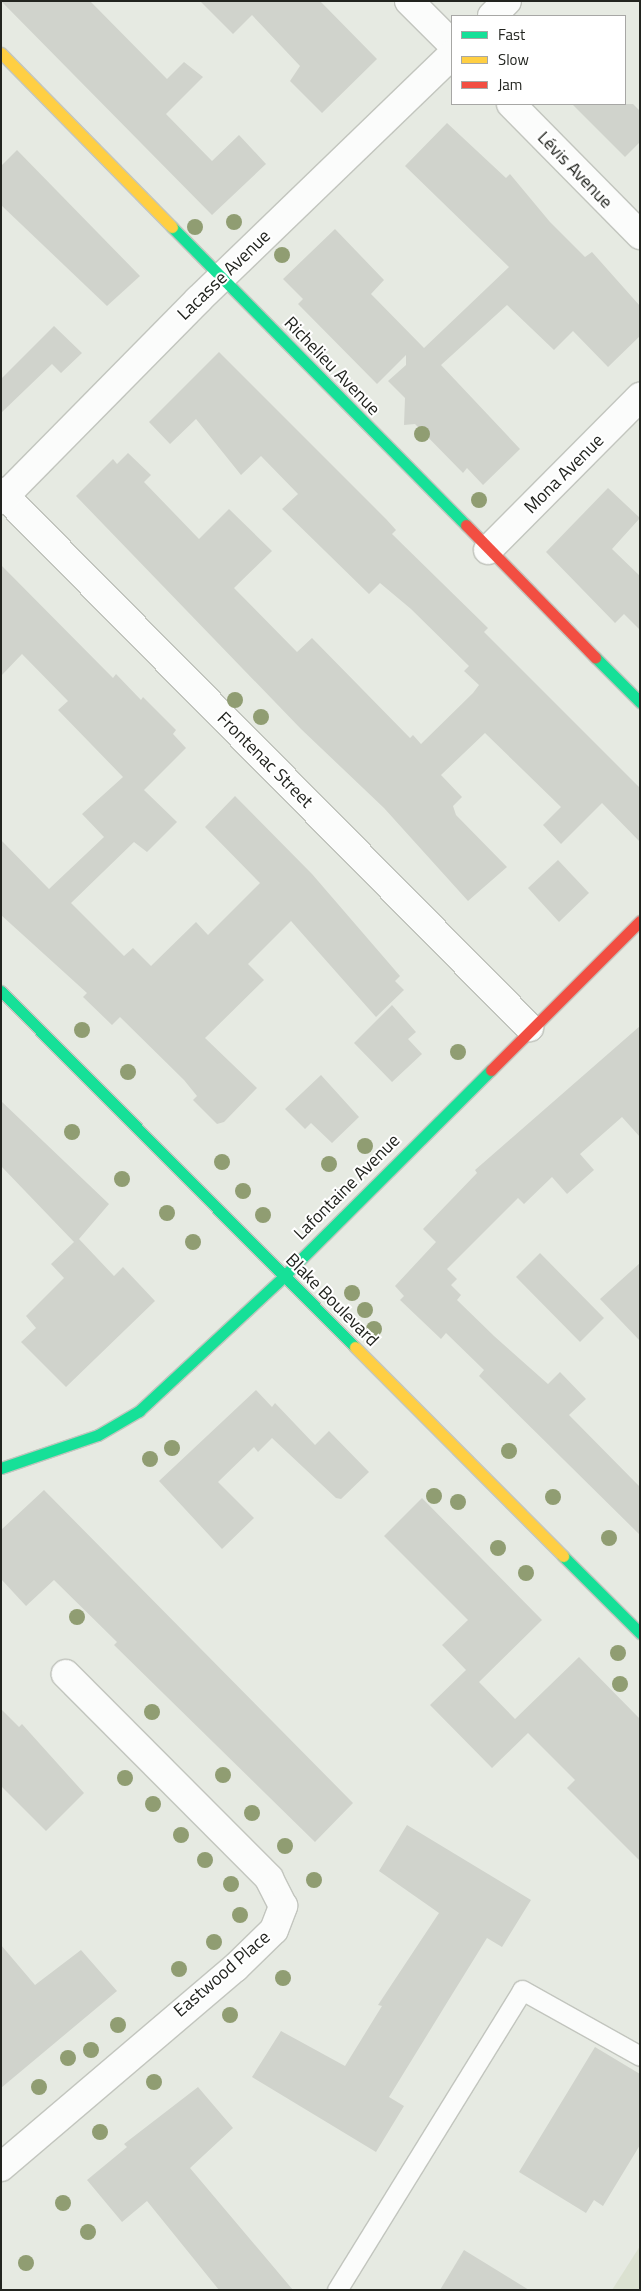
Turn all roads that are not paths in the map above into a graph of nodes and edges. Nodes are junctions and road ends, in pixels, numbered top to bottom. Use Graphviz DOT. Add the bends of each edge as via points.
graph roads {
  1 [pos="408,1"];
  2 [pos="507,1"];
  3 [pos="493,15"];
  4 [pos="451,43"];
  5 [pos="1,53"];
  6 [pos="451,56"];
  7 [pos="512,105"];
  8 [pos="640,235"];
  9 [pos="221,277"];
  10 [pos="640,398"];
  11 [pos="3,496"];
  12 [pos="488,550"];
  13 [pos="640,702"];
  14 [pos="640,921"];
  15 [pos="1,991"];
  16 [pos="529,1027"];
  17 [pos="283,1276"];
  18 [pos="1,1468"];
  19 [pos="640,1633"];
  20 [pos="66,1674"];
  21 [pos="640,2056"];
  22 [pos="1,2167"];
  23 [pos="337,2290"];
  1 -- 4 [label="street"];
  2 -- 3 [label="street"];
  5 -- 9 [label="street, Richelieu Avenue"];
  6 -- 9 [label="street, Lacasse Avenue"];
  7 -- 8 [label="street, Lévis Avenue"];
  9 -- 11 [label="street, Lacasse Avenue"];
  9 -- 12 [label="street, Richelieu Avenue"];
  10 -- 12 [label="street, Mona Avenue"];
  11 -- 16 [label="street, Frontenac Street"];
  12 -- 13 [label="street, Richelieu Avenue"];
  14 -- 16 [label="street, Lafontaine Avenue"];
  15 -- 17 [label="street, Blake Boulevard"];
  16 -- 17 [label="street, Lafontaine Avenue"];
  17 -- 18 [label="street, Lafontaine Avenue" via="139,1411 98,1436"];
  17 -- 19 [label="street, Blake Boulevard"];
  20 -- 22 [label="street, Eastwood Place" via="269,1878 283,1906 274,1930 234,1968"];
  21 -- 23 [label="lane" via="522,1990"];
}
